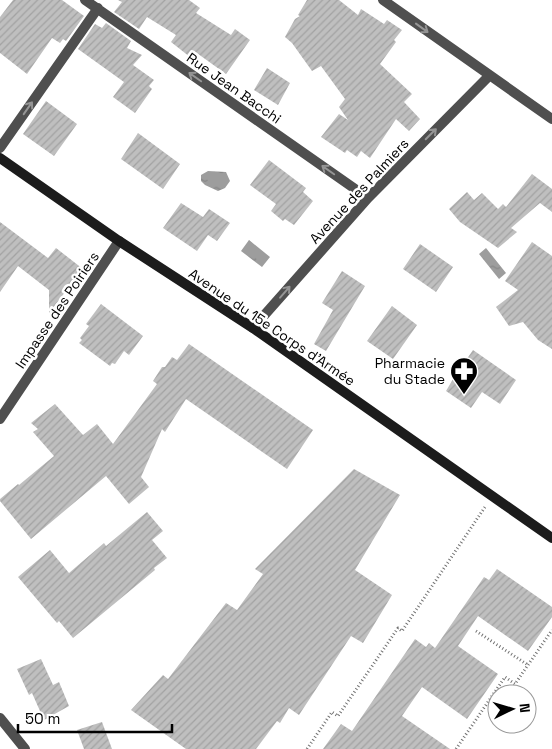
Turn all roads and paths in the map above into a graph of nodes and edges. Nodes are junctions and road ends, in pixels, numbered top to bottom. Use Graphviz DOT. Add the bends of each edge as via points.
graph roads {
  1 [pos="85,0"];
  2 [pos="383,0"];
  3 [pos="98,8"];
  4 [pos="489,76"];
  5 [pos="552,119"];
  6 [pos="0,148"];
  7 [pos="0,158"];
  8 [pos="368,198"];
  9 [pos="120,240"];
  10 [pos="253,328"];
  11 [pos="0,419"];
  12 [pos="492,496"];
  13 [pos="552,538"];
  14 [pos="552,630"];
  15 [pos="476,631"];
  16 [pos="528,665"];
  17 [pos="0,718"];
  18 [pos="25,749"];
  19 [pos="307,749"];
  20 [pos="456,749"];
  1 -- 3 [label="street, Rue Jean Bacchi"];
  2 -- 4 [label="street, one-way"];
  6 -- 3 [label="street, one-way"];
  8 -- 3 [label="street, Rue Jean Bacchi, one-way"];
  4 -- 5 [label="street"];
  8 -- 4 [label="street, Avenue des Palmiers, one-way"];
  7 -- 9 [label="main road, Avenue du 15e Corps d'Armée"];
  10 -- 8 [label="street, Avenue des Palmiers, one-way"];
  9 -- 10 [label="main road, Avenue du 15e Corps d'Armée"];
  9 -- 11 [label="street, Impasse des Poiriers"];
  10 -- 12 [label="main road, Avenue du 15e Corps d'Armée"];
  12 -- 13 [label="main road, Avenue du 15e Corps d'Armée"];
  12 -- 19 [label="path" via="402,631 398,628 338,716 332,712"];
  14 -- 16 [label="path"];
  15 -- 16 [label="path"];
  16 -- 20 [label="path" via="515,684 505,677"];
  17 -- 18 [label="street"];
}
